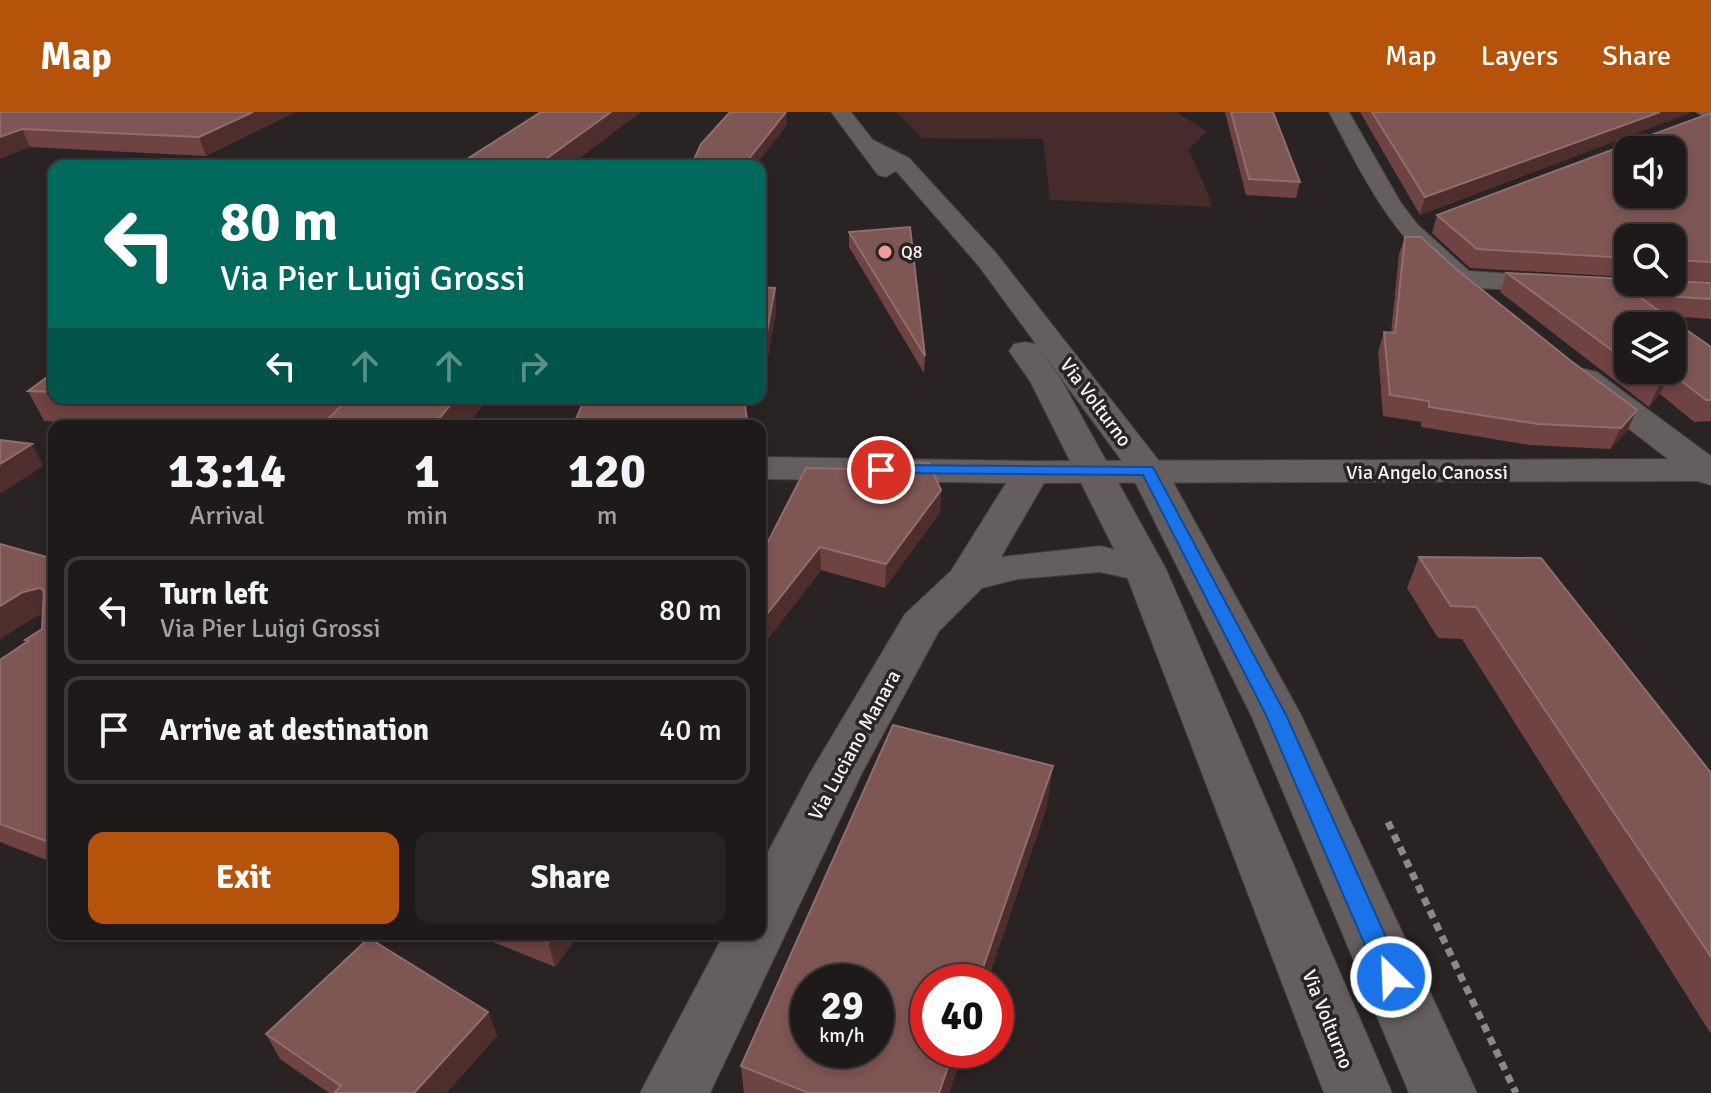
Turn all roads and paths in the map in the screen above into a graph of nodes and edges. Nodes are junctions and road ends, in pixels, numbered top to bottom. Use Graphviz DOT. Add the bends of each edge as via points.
graph roads {
  1 [pos="841,112"];
  2 [pos="1339,112"];
  3 [pos="1709,114"];
  4 [pos="1681,127"];
  5 [pos="870,145"];
  6 [pos="1462,279"];
  7 [pos="1588,286"];
  8 [pos="1496,307"];
  9 [pos="1564,363"];
  10 [pos="766,468"];
  11 [pos="1092,471"];
  12 [pos="1148,471"];
  13 [pos="1709,471"];
  14 [pos="1032,472"];
  15 [pos="1145,569"];
  16 [pos="967,579"];
  17 [pos="766,913"];
  18 [pos="752,940"];
  19 [pos="674,1093"];
  20 [pos="1358,1093"];
  21 [pos="1443,1093"];
  1 -- 5 [label="street, Via Volturno"];
  2 -- 6 [label="street" via="1390,205 1421,226"];
  3 -- 4 [label="street"];
  5 -- 11 [label="street, Via Volturno" via="963,263 1046,381"];
  5 -- 12 [label="street, Via Volturno" via="901,163 987,259"];
  6 -- 7 [label="street"];
  6 -- 8 [label="street"];
  9 -- 13 [label="street"];
  10 -- 14 [label="street, Via Angelo Canossi"];
  11 -- 12 [label="street, Via Angelo Canossi"];
  11 -- 14 [label="street, Via Angelo Canossi"];
  11 -- 15 [label="street, Via Volturno"];
  12 -- 13 [label="street, Via Angelo Canossi"];
  12 -- 21 [label="street, Via Volturno" via="1276,715"];
  14 -- 16 [label="street, Via Luciano Manara"];
  15 -- 16 [label="street, Via Luciano Manara" via="1100,559 1017,566"];
  15 -- 20 [label="street, Via Volturno"];
  16 -- 17 [label="street, Via Luciano Manara" via="921,624 836,773"];
  18 -- 19 [label="street"];
}
